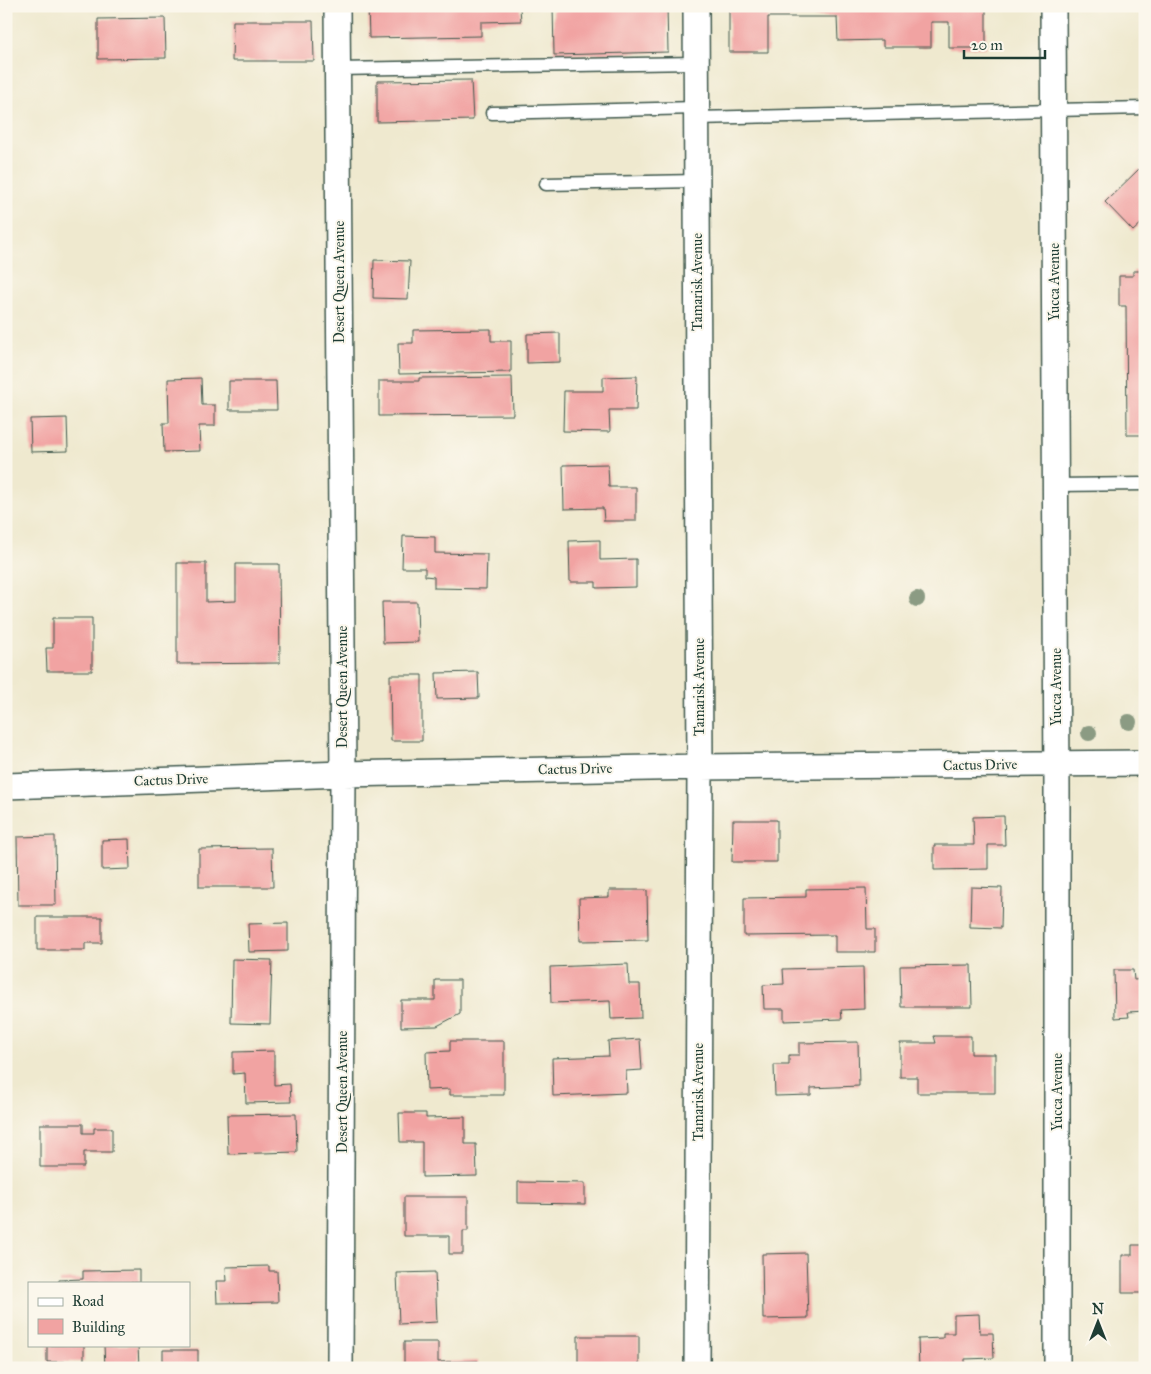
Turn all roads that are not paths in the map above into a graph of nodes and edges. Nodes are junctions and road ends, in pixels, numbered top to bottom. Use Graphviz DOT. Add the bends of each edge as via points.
graph roads {
  1 [pos="337,6"];
  2 [pos="696,6"];
  3 [pos="1053,6"];
  4 [pos="696,63"];
  5 [pos="337,69"];
  6 [pos="1145,108"];
  7 [pos="1053,110"];
  8 [pos="492,113"];
  9 [pos="696,113"];
  10 [pos="697,181"];
  11 [pos="546,184"];
  12 [pos="1145,484"];
  13 [pos="1055,485"];
  14 [pos="1145,763"];
  15 [pos="1056,764"];
  16 [pos="700,767"];
  17 [pos="343,774"];
  18 [pos="6,786"];
  19 [pos="340,1368"];
  20 [pos="697,1368"];
  21 [pos="1057,1368"];
  1 -- 5 [label="street, Desert Queen Avenue"];
  2 -- 4 [label="street, Tamarisk Avenue"];
  3 -- 7 [label="street, Yucca Avenue"];
  4 -- 5 [label="lane"];
  4 -- 9 [label="street, Tamarisk Avenue"];
  5 -- 17 [label="street, Desert Queen Avenue"];
  6 -- 7 [label="lane"];
  7 -- 9 [label="lane"];
  7 -- 13 [label="street, Yucca Avenue"];
  8 -- 9 [label="lane"];
  9 -- 10 [label="street, Tamarisk Avenue"];
  10 -- 11 [label="lane"];
  10 -- 16 [label="street, Tamarisk Avenue"];
  12 -- 13 [label="lane"];
  13 -- 15 [label="street, Yucca Avenue"];
  14 -- 15 [label="street, Cactus Drive"];
  15 -- 16 [label="street, Cactus Drive"];
  15 -- 21 [label="street, Yucca Avenue"];
  16 -- 17 [label="street, Cactus Drive"];
  16 -- 20 [label="street, Tamarisk Avenue"];
  17 -- 18 [label="street, Cactus Drive"];
  17 -- 19 [label="street, Desert Queen Avenue"];
}
